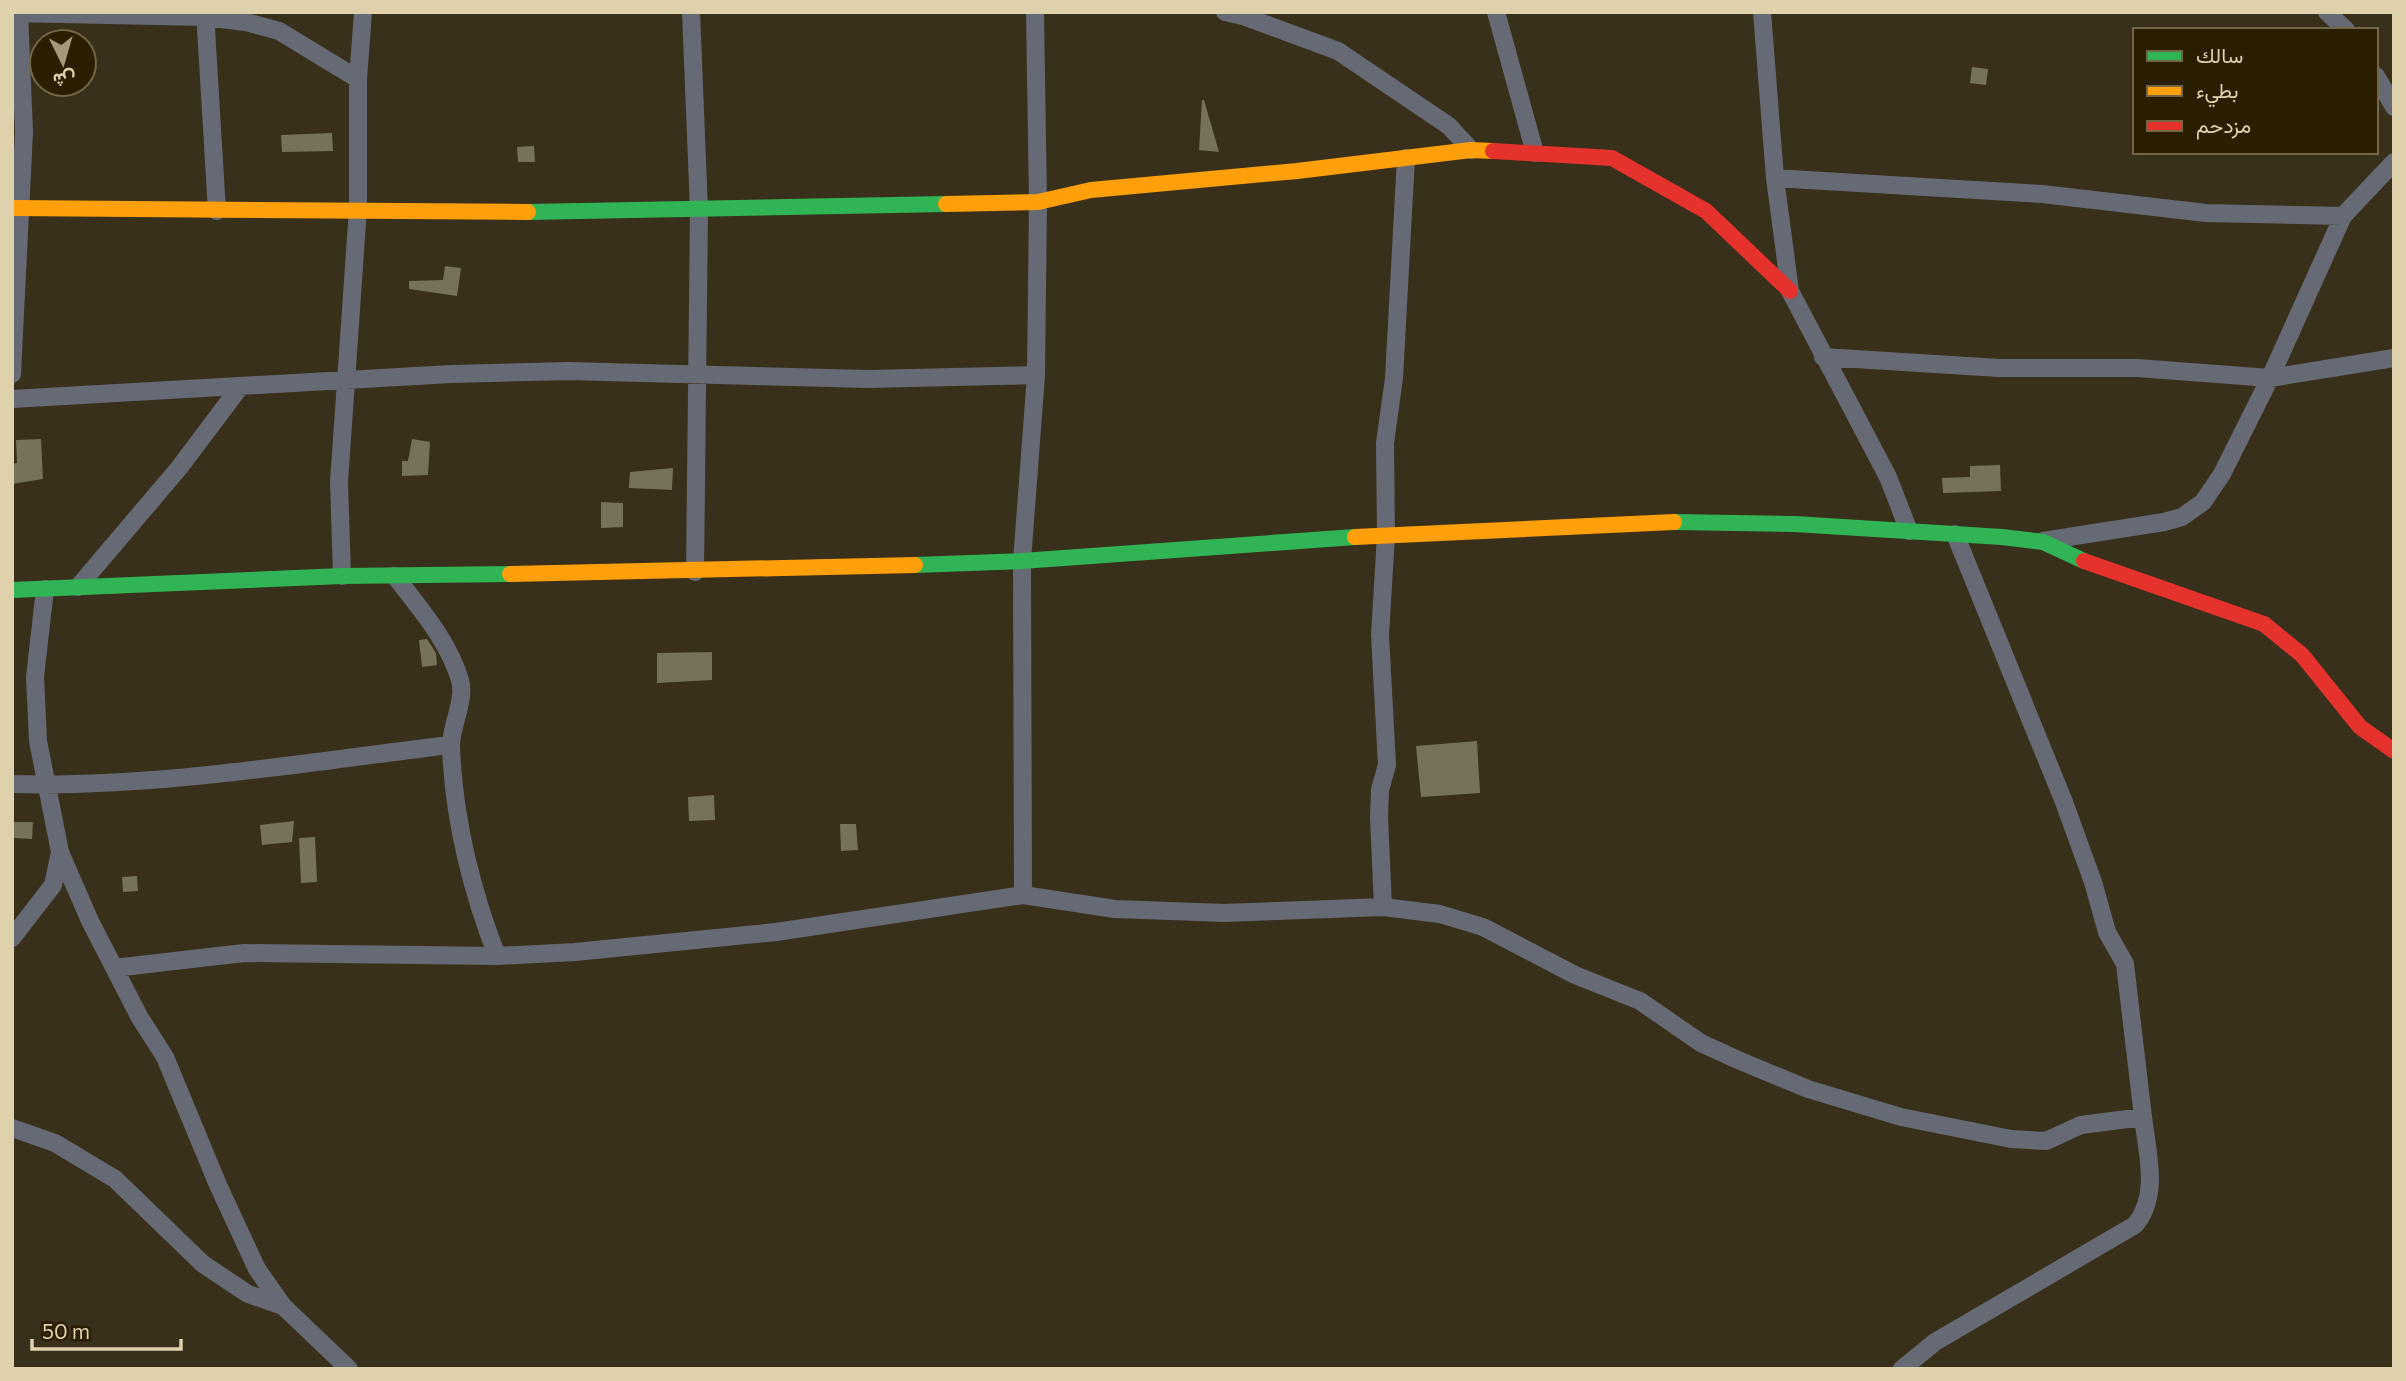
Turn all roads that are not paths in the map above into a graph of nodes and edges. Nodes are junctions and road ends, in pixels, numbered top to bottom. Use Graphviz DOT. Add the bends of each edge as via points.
graph roads {
  1 [pos="19,12"];
  2 [pos="363,12"];
  3 [pos="691,12"];
  4 [pos="1035,12"];
  5 [pos="1225,12"];
  6 [pos="1496,12"];
  7 [pos="1762,12"];
  8 [pos="2327,12"];
  9 [pos="12,13"];
  10 [pos="205,15"];
  11 [pos="2344,28"];
  12 [pos="358,79"];
  13 [pos="2378,79"];
  14 [pos="2394,107"];
  15 [pos="1471,150"];
  16 [pos="1535,153"];
  17 [pos="1406,158"];
  18 [pos="2394,162"];
  19 [pos="1775,178"];
  20 [pos="1038,202"];
  21 [pos="17,208"];
  22 [pos="358,209"];
  23 [pos="699,209"];
  24 [pos="217,211"];
  25 [pos="2343,216"];
  26 [pos="1790,291"];
  27 [pos="1823,357"];
  28 [pos="2394,358"];
  29 [pos="12,374"];
  30 [pos="1036,374"];
  31 [pos="699,377"];
  32 [pos="2270,378"];
  33 [pos="348,380"];
  34 [pos="240,387"];
  35 [pos="12,399"];
  36 [pos="1909,531"];
  37 [pos="1955,534"];
  38 [pos="1386,535"];
  39 [pos="2043,542"];
  40 [pos="1022,561"];
  41 [pos="695,572"];
  42 [pos="342,576"];
  43 [pos="396,576"];
  44 [pos="78,587"];
  45 [pos="45,589"];
  46 [pos="12,590"];
  47 [pos="450,746"];
  48 [pos="2394,751"];
  49 [pos="12,784"];
  50 [pos="47,785"];
  51 [pos="60,852"];
  52 [pos="1023,895"];
  53 [pos="1383,907"];
  54 [pos="12,938"];
  55 [pos="497,957"];
  56 [pos="114,968"];
  57 [pos="2143,1117"];
  58 [pos="12,1128"];
  59 [pos="284,1306"];
  60 [pos="349,1369"];
  61 [pos="1902,1369"];
  1 -- 9 [label="street"];
  1 -- 10 [label="street"];
  1 -- 21 [label="street" via="24,132"];
  2 -- 12 [label="street"];
  3 -- 23 [label="street"];
  4 -- 20 [label="street"];
  5 -- 15 [label="street" via="1338,51 1449,126"];
  6 -- 16 [label="street"];
  7 -- 19 [label="street"];
  8 -- 11 [label="street"];
  10 -- 12 [label="street" via="279,31"];
  10 -- 24 [label="street"];
  12 -- 22 [label="street"];
  13 -- 14 [label="street"];
  15 -- 16 [label="street"];
  15 -- 17 [label="street"];
  16 -- 26 [label="street" via="1612,158 1638,172 1706,211"];
  17 -- 20 [label="street" via="1159,181"];
  17 -- 38 [label="street" via="1394,378 1385,443"];
  18 -- 25 [label="street"];
  19 -- 25 [label="street" via="2042,194 2206,212"];
  19 -- 26 [label="street"];
  20 -- 23 [label="street"];
  20 -- 30 [label="street"];
  21 -- 24 [label="street"];
  21 -- 29 [label="street"];
  22 -- 23 [label="street"];
  22 -- 24 [label="street"];
  22 -- 33 [label="street"];
  23 -- 31 [label="street"];
  25 -- 32 [label="street"];
  26 -- 27 [label="street"];
  27 -- 32 [label="street" via="1999,368 2137,368"];
  27 -- 36 [label="street" via="1888,477"];
  28 -- 32 [label="street"];
  30 -- 31 [label="street" via="868,379"];
  30 -- 40 [label="street"];
  31 -- 33 [label="street" via="568,371"];
  31 -- 41 [label="street"];
  32 -- 39 [label="street" via="2203,502 2164,522"];
  33 -- 34 [label="street"];
  33 -- 42 [label="street" via="339,482"];
  34 -- 35 [label="street"];
  34 -- 44 [label="street" via="179,468"];
  36 -- 37 [label="street"];
  36 -- 38 [label="street" via="1650,522"];
  37 -- 39 [label="street"];
  37 -- 57 [label="street" via="2064,802 2107,932 2125,964"];
  38 -- 40 [label="street"];
  38 -- 53 [label="street" via="1380,635 1387,765 1379,804"];
  39 -- 48 [label="street" via="2102,569 2264,624 2302,655 2360,727"];
  40 -- 41 [label="street"];
  40 -- 52 [label="street"];
  41 -- 43 [label="street"];
  42 -- 43 [label="street"];
  42 -- 44 [label="street"];
  43 -- 47 [label="street" via="448,646 461,683"];
  44 -- 45 [label="street"];
  45 -- 46 [label="street"];
  45 -- 50 [label="street" via="35,677 38,741"];
  47 -- 50 [label="street" via="219,773"];
  47 -- 55 [label="street" via="474,897"];
  49 -- 50 [label="street"];
  50 -- 51 [label="street"];
  51 -- 54 [label="street" via="53,885"];
  51 -- 56 [label="street"];
  52 -- 53 [label="street" via="1115,909 1224,914"];
  52 -- 55 [label="street" via="776,932"];
  53 -- 57 [label="street" via="1440,914 1483,927 1575,975 1640,1001 1702,1043 1738,1060 1808,1089 1901,1117 2011,1139 2046,1141 2081,1125"];
  55 -- 56 [label="street" via="244,953"];
  56 -- 59 [label="street" via="165,1057 257,1269"];
  57 -- 61 [label="street" via="2151,1189 2145,1213 2134,1225 1935,1342"];
  58 -- 59 [label="street" via="55,1143 115,1179 203,1265 248,1294"];
  59 -- 60 [label="street"];
}
